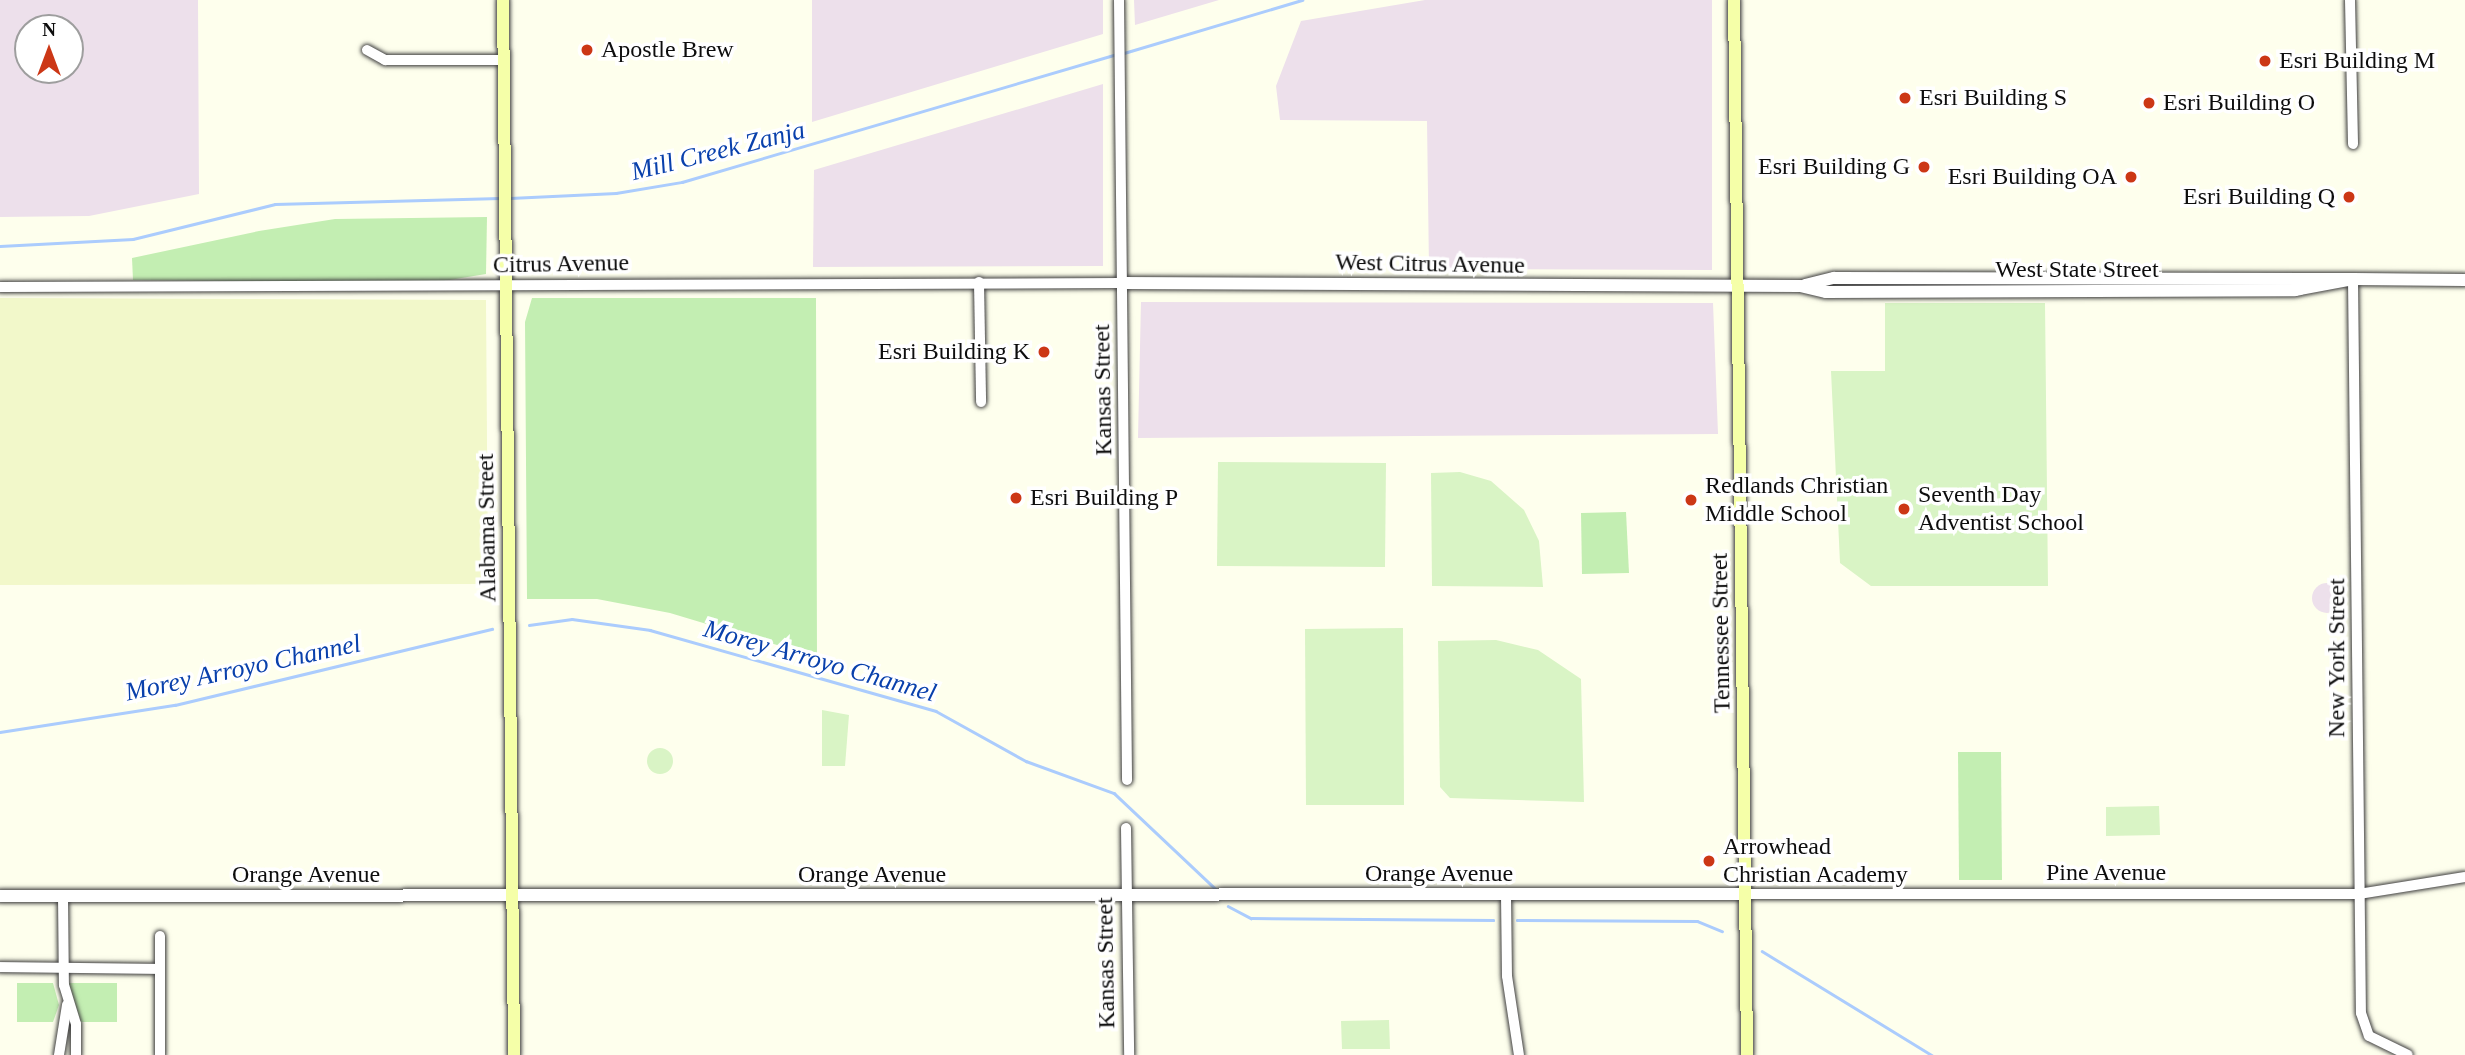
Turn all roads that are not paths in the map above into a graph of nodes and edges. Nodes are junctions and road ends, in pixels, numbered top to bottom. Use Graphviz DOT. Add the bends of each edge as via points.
graph roads {
  1 [pos="503,0"];
  2 [pos="1119,0"];
  3 [pos="1734,0"];
  4 [pos="2350,0"];
  5 [pos="367,50"];
  6 [pos="504,60"];
  7 [pos="2353,145"];
  8 [pos="2353,279"];
  9 [pos="2465,280"];
  10 [pos="979,282"];
  11 [pos="1122,283"];
  12 [pos="506,284"];
  13 [pos="0,287"];
  14 [pos="1738,287"];
  15 [pos="981,402"];
  16 [pos="1128,779"];
  17 [pos="1126,828"];
  18 [pos="2465,877"];
  19 [pos="1745,894"];
  20 [pos="2359,894"];
  21 [pos="510,895"];
  22 [pos="1506,895"];
  23 [pos="0,896"];
  24 [pos="63,896"];
  25 [pos="1127,896"];
  26 [pos="160,936"];
  27 [pos="0,967"];
  28 [pos="63,967"];
  29 [pos="160,969"];
  30 [pos="66,1005"];
  31 [pos="59,1055"];
  32 [pos="76,1055"];
  33 [pos="160,1055"];
  34 [pos="514,1055"];
  35 [pos="1129,1055"];
  36 [pos="1519,1055"];
  37 [pos="1746,1055"];
  38 [pos="2408,1055"];
  1 -- 6 [label="main road, Alabama Street"];
  2 -- 11 [label="street, Kansas Street"];
  3 -- 14 [label="main road, Tennessee Street"];
  4 -- 7 [label="street"];
  5 -- 6 [label="street" via="384,60"];
  6 -- 12 [label="main road, Alabama Street"];
  8 -- 9 [label="street, West State Street"];
  8 -- 14 [label="street, West State Street" via="1834,278 1801,286"];
  8 -- 20 [label="street, New York Street"];
  10 -- 11 [label="street, Citrus Avenue"];
  10 -- 12 [label="street, Citrus Avenue"];
  10 -- 15 [label="street"];
  11 -- 14 [label="street, West Citrus Avenue"];
  11 -- 16 [label="street, Kansas Street"];
  12 -- 13 [label="street, Citrus Avenue"];
  12 -- 21 [label="main road, Alabama Street"];
  14 -- 19 [label="main road, Tennessee Street"];
  17 -- 25 [label="street, Kansas Street"];
  18 -- 20 [label="street, Pine Avenue"];
  19 -- 20 [label="street, Pine Avenue"];
  19 -- 22 [label="street, Orange Avenue"];
  19 -- 37 [label="main road, Tennessee Street"];
  20 -- 38 [label="street, New York Street" via="2361,1013 2370,1035"];
  21 -- 24 [label="street, Orange Avenue"];
  21 -- 25 [label="street, Orange Avenue"];
  21 -- 34 [label="main road, Alabama Street"];
  22 -- 25 [label="street, Orange Avenue"];
  22 -- 36 [label="street" via="1507,976"];
  23 -- 24 [label="street, Orange Avenue"];
  24 -- 28 [label="street"];
  25 -- 35 [label="street, Kansas Street"];
  26 -- 29 [label="street"];
  27 -- 28 [label="street"];
  28 -- 29 [label="street"];
  28 -- 30 [label="street"];
  29 -- 33 [label="street"];
  30 -- 31 [label="street"];
  30 -- 32 [label="street" via="76,1024"];
}
